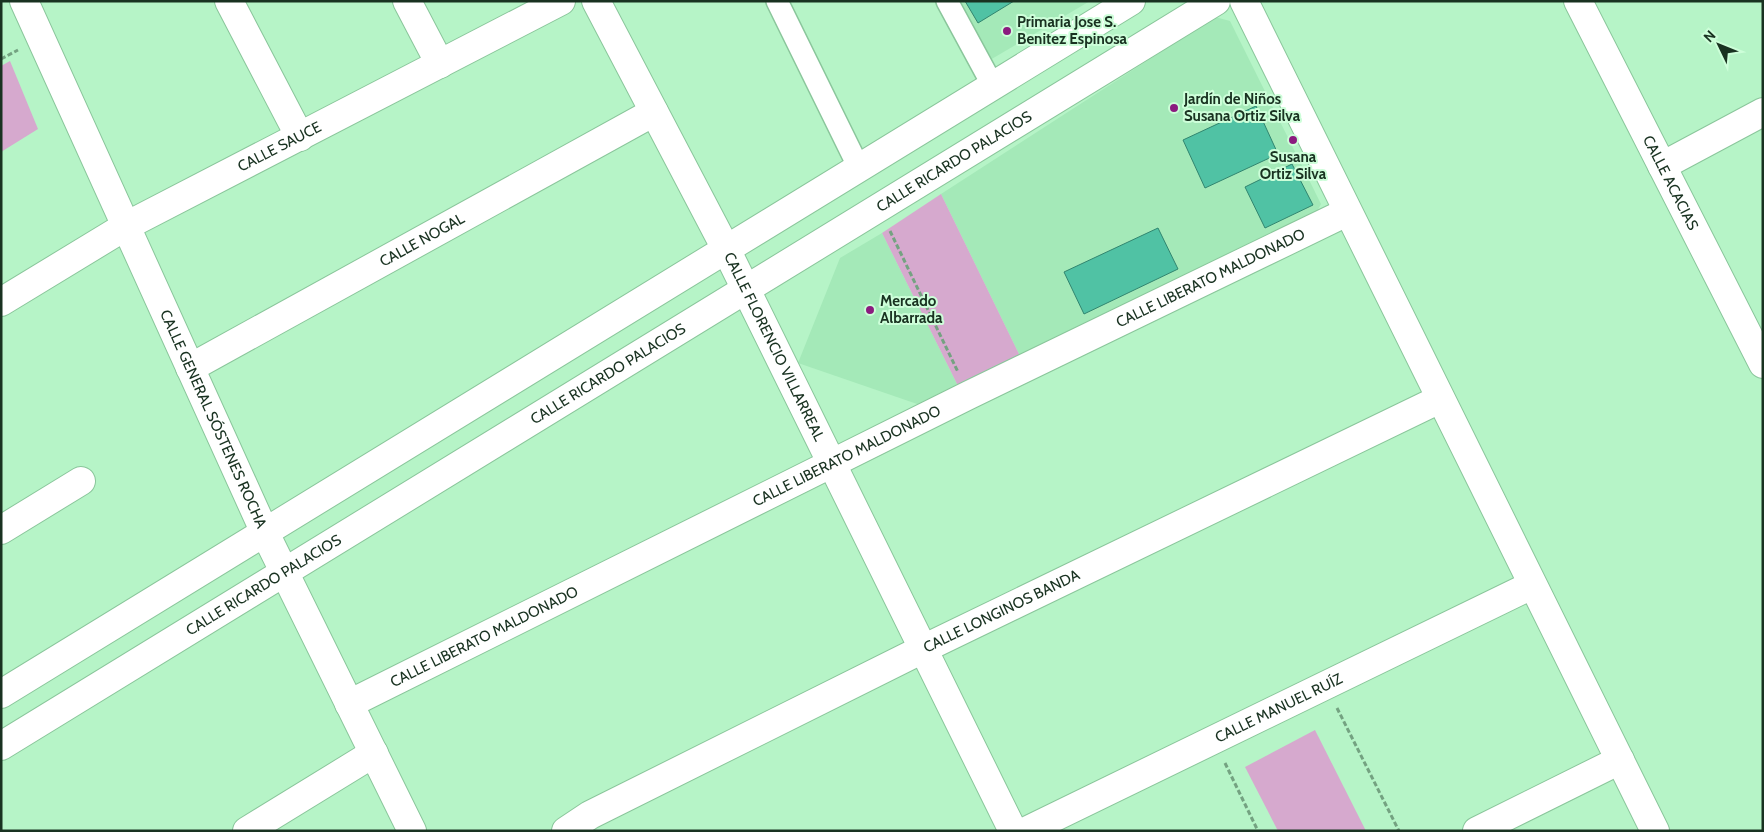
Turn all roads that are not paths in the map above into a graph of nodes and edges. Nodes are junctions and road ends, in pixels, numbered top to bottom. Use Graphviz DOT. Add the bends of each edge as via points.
graph roads {
  1 [pos="24,1"];
  2 [pos="229,1"];
  3 [pos="407,1"];
  4 [pos="561,1"];
  5 [pos="596,1"];
  6 [pos="777,1"];
  7 [pos="947,1"];
  8 [pos="1131,1"];
  9 [pos="1216,1"];
  10 [pos="1244,1"];
  11 [pos="1578,1"];
  12 [pos="440,64"];
  13 [pos="993,86"];
  14 [pos="654,112"];
  15 [pos="1763,112"];
  16 [pos="300,136"];
  17 [pos="1662,166"];
  18 [pos="859,168"];
  19 [pos="1347,212"];
  20 [pos="126,226"];
  21 [pos="726,249"];
  22 [pos="746,290"];
  23 [pos="1,302"];
  24 [pos="1763,364"];
  25 [pos="190,368"];
  26 [pos="1440,399"];
  27 [pos="832,464"];
  28 [pos="82,481"];
  29 [pos="1,530"];
  30 [pos="265,533"];
  31 [pos="284,572"];
  32 [pos="1532,585"];
  33 [pos="923,649"];
  34 [pos="1,694"];
  35 [pos="349,704"];
  36 [pos="1,746"];
  37 [pos="374,753"];
  38 [pos="1620,760"];
  39 [pos="247,831"];
  40 [pos="412,831"];
  41 [pos="566,831"];
  42 [pos="1013,831"];
  43 [pos="1026,831"];
  44 [pos="1477,831"];
  45 [pos="1655,831"];
  1 -- 20 [label="street, CALLE GENERAL SÓSTENES ROCHA"];
  2 -- 16 [label="street"];
  3 -- 12 [label="street"];
  4 -- 12 [label="street, CALLE SAUCE"];
  5 -- 14 [label="street, CALLE FLORENCIO VILLARREAL"];
  6 -- 18 [label="street"];
  7 -- 13 [label="street"];
  8 -- 13 [label="street"];
  9 -- 22 [label="street, CALLE RICARDO PALACIOS"];
  10 -- 19 [label="street"];
  11 -- 17 [label="street, CALLE ACACIAS"];
  12 -- 16 [label="street, CALLE SAUCE"];
  13 -- 18 [label="street"];
  14 -- 21 [label="street, CALLE FLORENCIO VILLARREAL"];
  14 -- 25 [label="street, CALLE NOGAL"];
  15 -- 17 [label="street"];
  16 -- 20 [label="street, CALLE SAUCE"];
  17 -- 24 [label="street, CALLE ACACIAS"];
  18 -- 21 [label="street"];
  19 -- 26 [label="street"];
  19 -- 27 [label="street, CALLE LIBERATO MALDONADO"];
  20 -- 23 [label="street, CALLE SAUCE"];
  20 -- 25 [label="street, CALLE GENERAL SÓSTENES ROCHA"];
  21 -- 22 [label="street, CALLE FLORENCIO VILLARREAL"];
  21 -- 30 [label="street"];
  22 -- 27 [label="street, CALLE FLORENCIO VILLARREAL"];
  22 -- 31 [label="street, CALLE RICARDO PALACIOS"];
  25 -- 30 [label="street, CALLE GENERAL SÓSTENES ROCHA"];
  26 -- 32 [label="street"];
  26 -- 33 [label="street, CALLE LONGINOS BANDA"];
  27 -- 33 [label="street, CALLE FLORENCIO VILLARREAL"];
  27 -- 35 [label="street, CALLE LIBERATO MALDONADO"];
  28 -- 29 [label="street"];
  30 -- 31 [label="street, CALLE GENERAL SÓSTENES ROCHA"];
  30 -- 34 [label="street"];
  31 -- 35 [label="street, CALLE GENERAL SÓSTENES ROCHA"];
  31 -- 36 [label="street, CALLE RICARDO PALACIOS"];
  32 -- 38 [label="street"];
  32 -- 43 [label="street, CALLE MANUEL RUÍZ"];
  33 -- 41 [label="street, CALLE LONGINOS BANDA" via="590,814"];
  33 -- 42 [label="street, CALLE FLORENCIO VILLARREAL"];
  35 -- 37 [label="street, CALLE GENERAL SÓSTENES ROCHA"];
  37 -- 39 [label="street"];
  37 -- 40 [label="street, CALLE GENERAL SÓSTENES ROCHA"];
  38 -- 44 [label="street"];
  38 -- 45 [label="street"];
}
